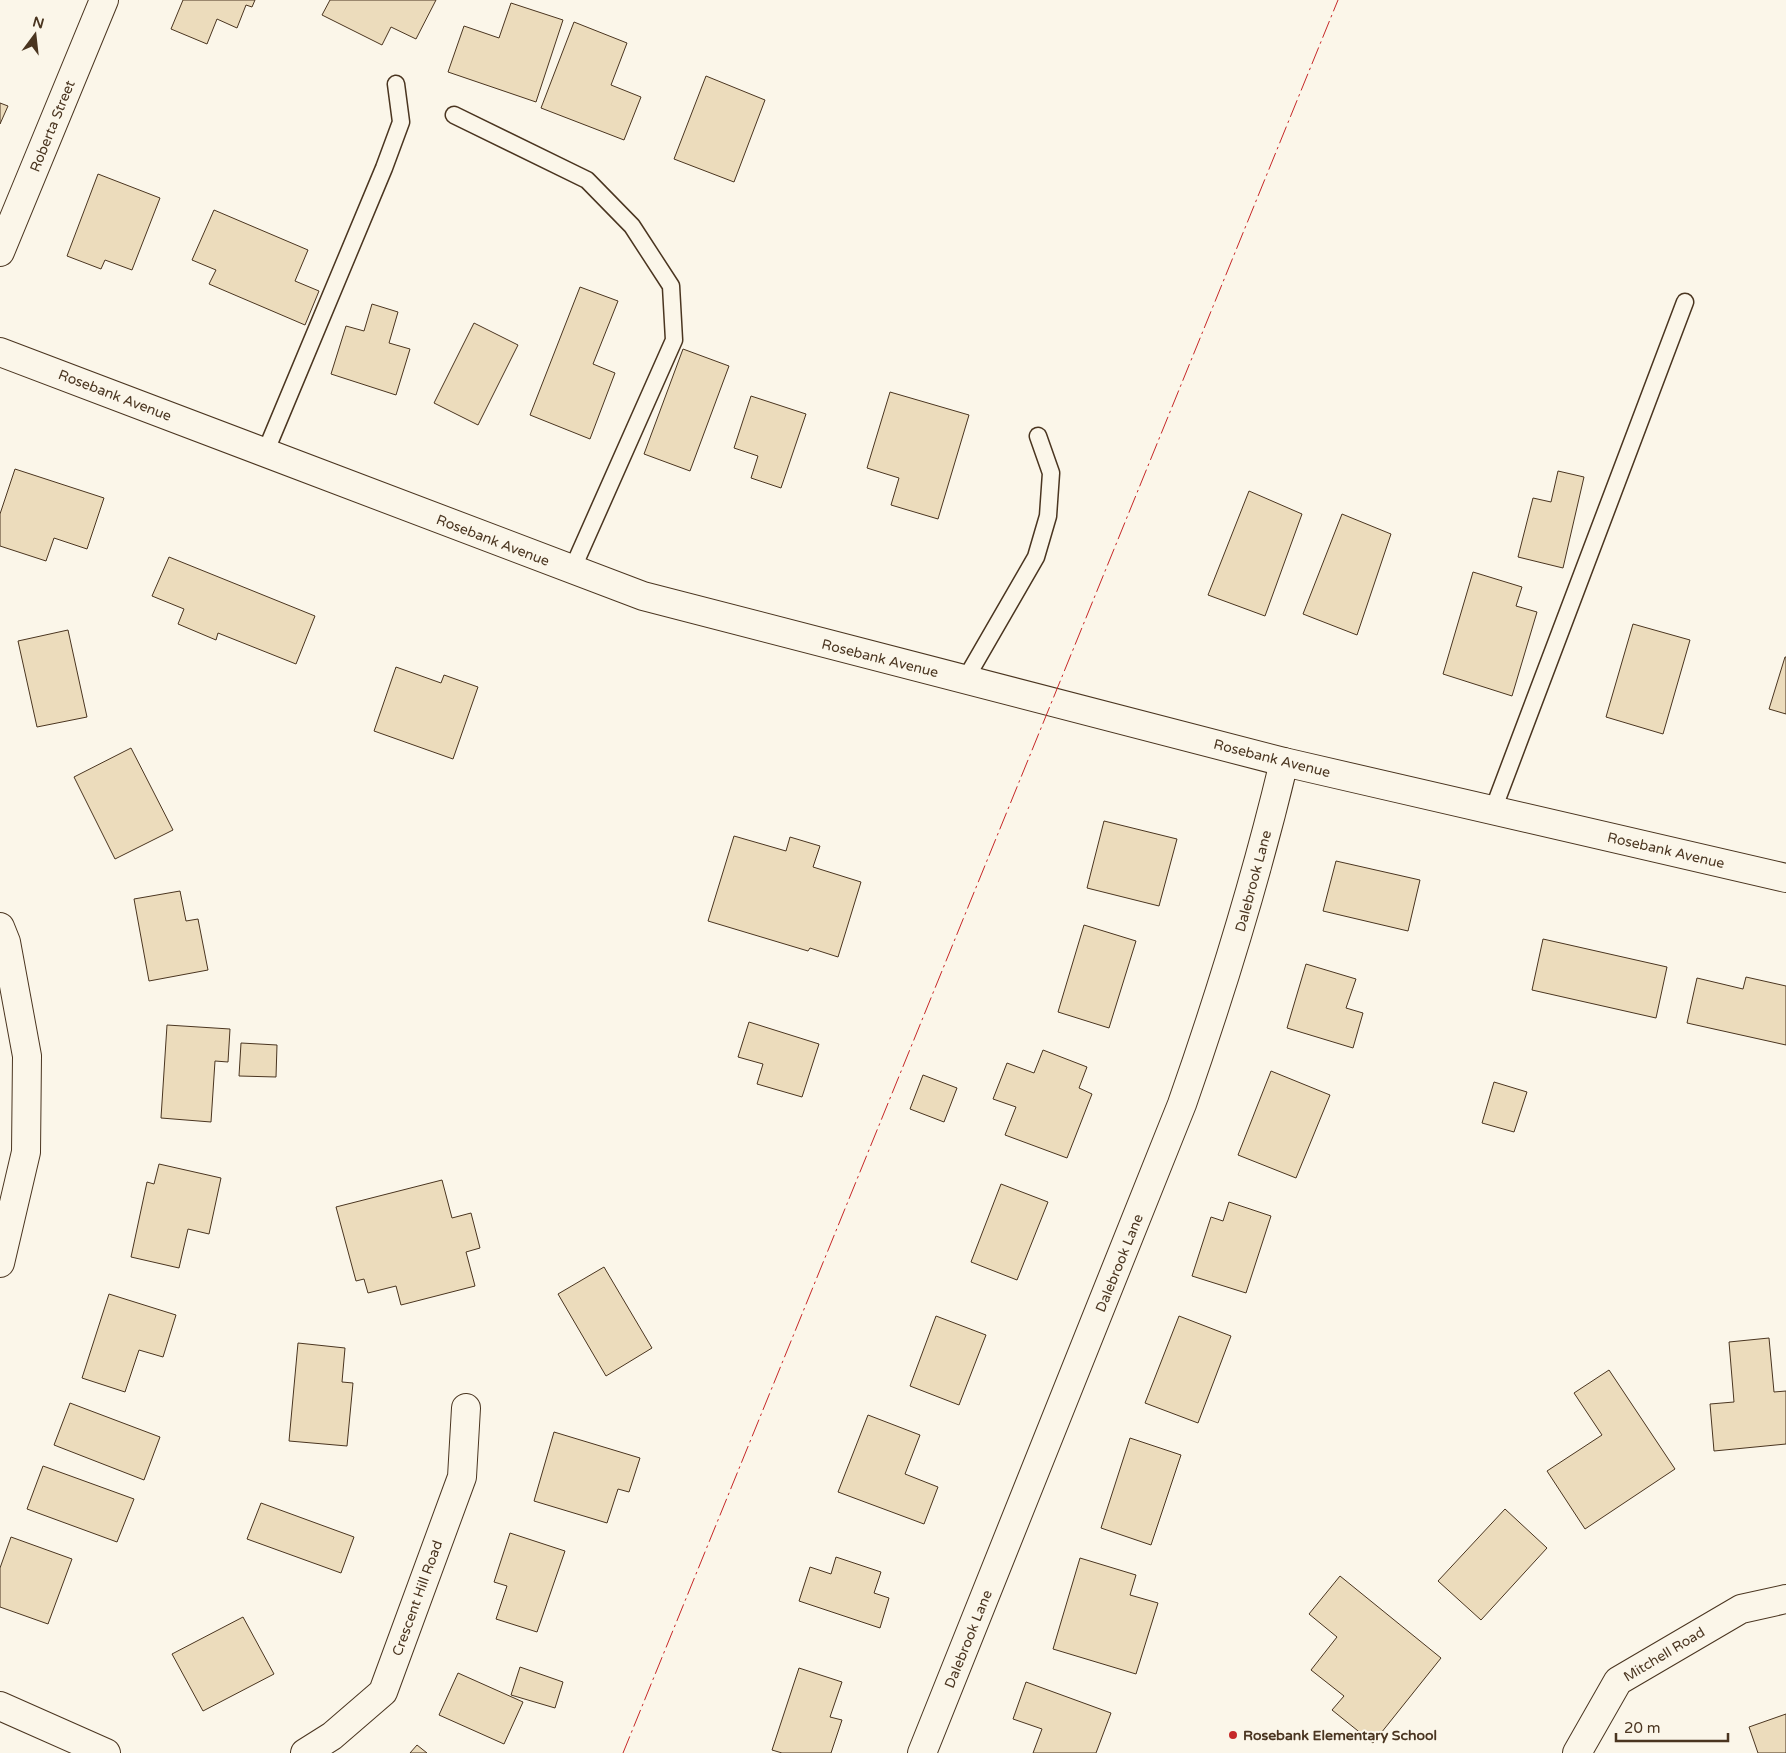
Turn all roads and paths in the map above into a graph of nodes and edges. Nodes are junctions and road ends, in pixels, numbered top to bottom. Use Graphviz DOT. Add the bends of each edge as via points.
graph roads {
  1 [pos="104,0"];
  2 [pos="396,84"];
  3 [pos="454,115"];
  4 [pos="0,252"];
  5 [pos="1685,302"];
  6 [pos="0,352"];
  7 [pos="1038,436"];
  8 [pos="265,453"];
  9 [pos="572,570"];
  10 [pos="965,680"];
  11 [pos="1284,762"];
  12 [pos="1493,810"];
  13 [pos="1786,878"];
  14 [pos="0,927"];
  15 [pos="0,1263"];
  16 [pos="466,1408"];
  17 [pos="1786,1599"];
  18 [pos="0,1706"];
  19 [pos="106,1753"];
  20 [pos="305,1753"];
  21 [pos="922,1753"];
  22 [pos="1577,1753"];
  1 -- 4 [label="street, Roberta Street"];
  2 -- 8 [label="lane" via="401,122"];
  3 -- 9 [label="lane" via="587,180 632,226 671,286 674,340"];
  5 -- 12 [label="lane"];
  6 -- 8 [label="street, Rosebank Avenue"];
  7 -- 10 [label="lane" via="1050,473 1048,516 1036,557"];
  8 -- 9 [label="street, Rosebank Avenue"];
  9 -- 10 [label="street, Rosebank Avenue" via="643,596"];
  10 -- 11 [label="street, Rosebank Avenue"];
  11 -- 12 [label="street, Rosebank Avenue"];
  11 -- 21 [label="street, Dalebrook Lane" via="1250,897 1220,998 1182,1104"];
  12 -- 13 [label="street, Rosebank Avenue"];
  14 -- 15 [label="street" via="6,942 27,1064 26,1152"];
  16 -- 20 [label="street, Crescent Hill Road" via="462,1477 383,1692 332,1736"];
  17 -- 22 [label="street, Mitchell Road" via="1741,1608 1618,1681"];
  18 -- 19 [label="street"];
}
